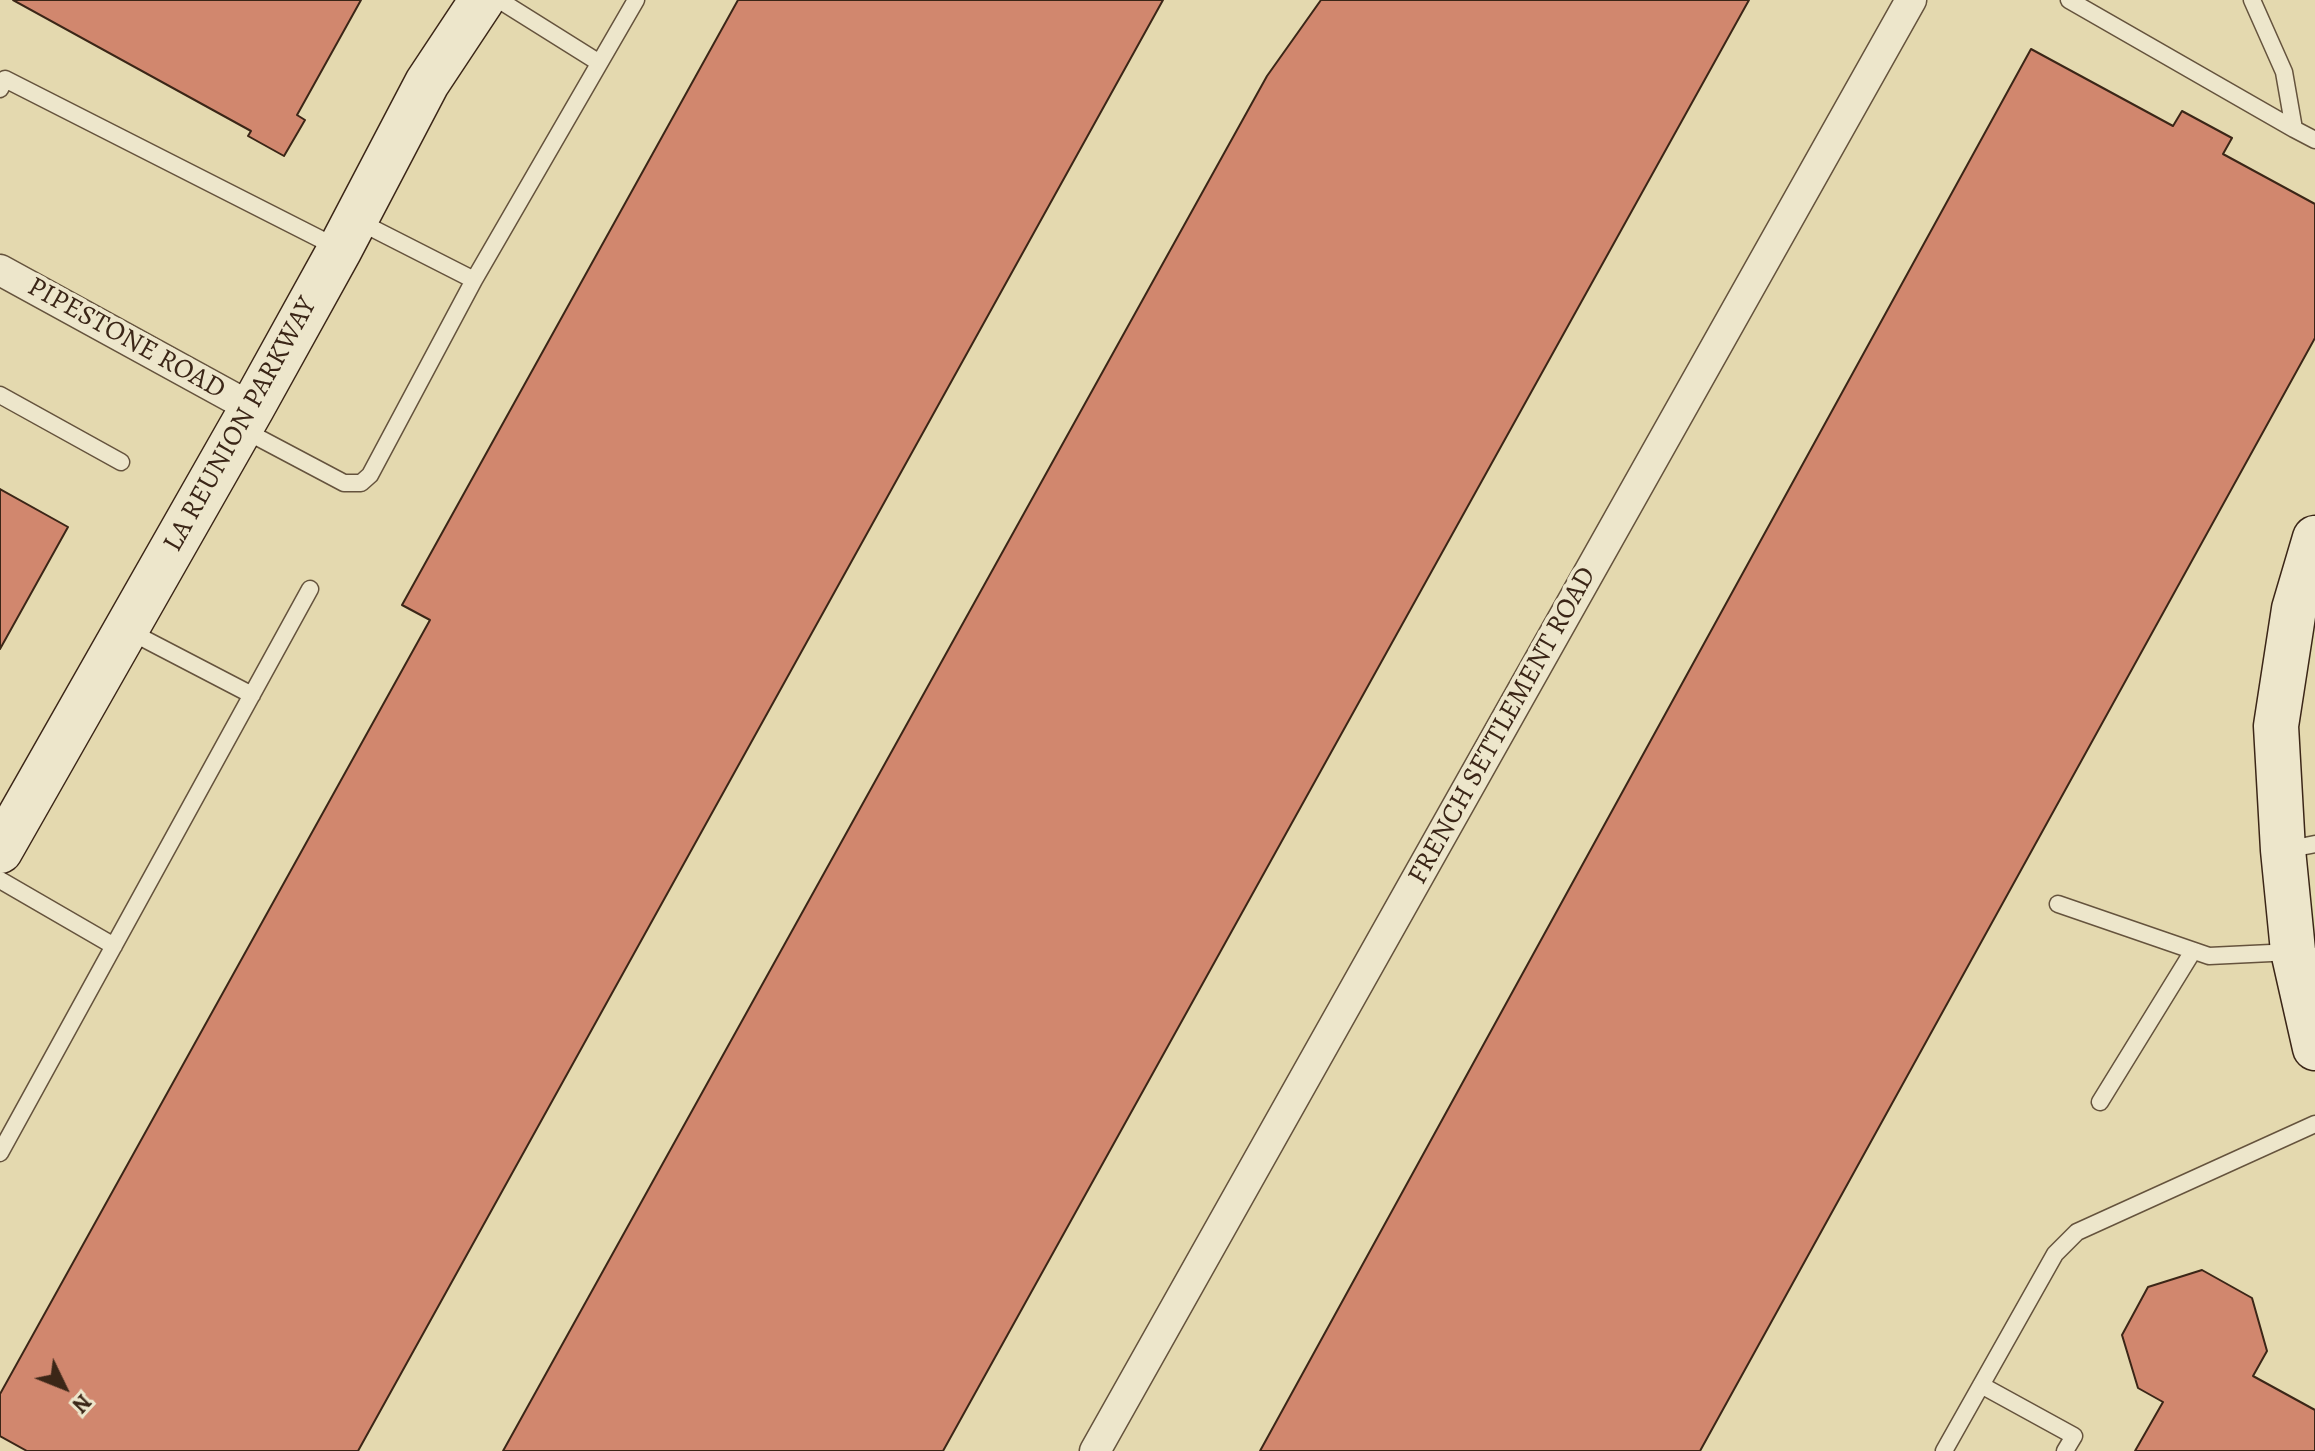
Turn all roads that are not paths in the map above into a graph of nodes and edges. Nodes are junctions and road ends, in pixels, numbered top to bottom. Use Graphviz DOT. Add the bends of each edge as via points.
graph roads {
  1 [pos="482,0"];
  2 [pos="499,0"];
  3 [pos="636,0"];
  4 [pos="1911,0"];
  5 [pos="2069,0"];
  6 [pos="2252,0"];
  7 [pos="598,62"];
  8 [pos="0,89"];
  9 [pos="2294,129"];
  10 [pos="2315,140"];
  11 [pos="347,234"];
  12 [pos="2,276"];
  13 [pos="474,280"];
  14 [pos="0,395"];
  15 [pos="246,418"];
  16 [pos="121,462"];
  17 [pos="2315,538"];
  18 [pos="310,589"];
  19 [pos="2304,613"];
  20 [pos="126,629"];
  21 [pos="252,695"];
  22 [pos="2299,847"];
  23 [pos="0,851"];
  24 [pos="0,880"];
  25 [pos="2058,904"];
  26 [pos="114,946"];
  27 [pos="2193,951"];
  28 [pos="2293,951"];
  29 [pos="2315,1048"];
  30 [pos="2100,1102"];
  31 [pos="2315,1124"];
  32 [pos="0,1153"];
  33 [pos="1981,1385"];
  34 [pos="1095,1451"];
  35 [pos="1944,1451"];
  36 [pos="2065,1451"];
  1 -- 11 [label="street, LA REUNION PARKWAY" via="427,83"];
  2 -- 7 [label="lane"];
  3 -- 7 [label="lane"];
  4 -- 34 [label="street, FRENCH SETTLEMENT ROAD"];
  5 -- 9 [label="lane"];
  6 -- 9 [label="lane" via="2284,72"];
  7 -- 13 [label="lane"];
  8 -- 11 [label="lane" via="5,79"];
  9 -- 10 [label="lane"];
  11 -- 13 [label="lane"];
  11 -- 15 [label="street, LA REUNION PARKWAY"];
  12 -- 15 [label="street, PIPESTONE ROAD"];
  13 -- 15 [label="lane" via="361,483 344,483"];
  14 -- 16 [label="lane"];
  15 -- 20 [label="street, LA REUNION PARKWAY"];
  17 -- 19 [label="street"];
  18 -- 21 [label="lane"];
  19 -- 22 [label="street" via="2276,726"];
  20 -- 21 [label="lane"];
  20 -- 23 [label="street, LA REUNION PARKWAY"];
  21 -- 26 [label="lane"];
  22 -- 28 [label="street"];
  24 -- 26 [label="lane"];
  25 -- 27 [label="lane"];
  26 -- 32 [label="lane"];
  27 -- 28 [label="lane" via="2209,956"];
  27 -- 30 [label="lane"];
  28 -- 29 [label="street"];
  31 -- 33 [label="lane" via="2077,1232 2055,1254"];
  33 -- 35 [label="lane"];
  33 -- 36 [label="lane" via="2074,1436"];
}
